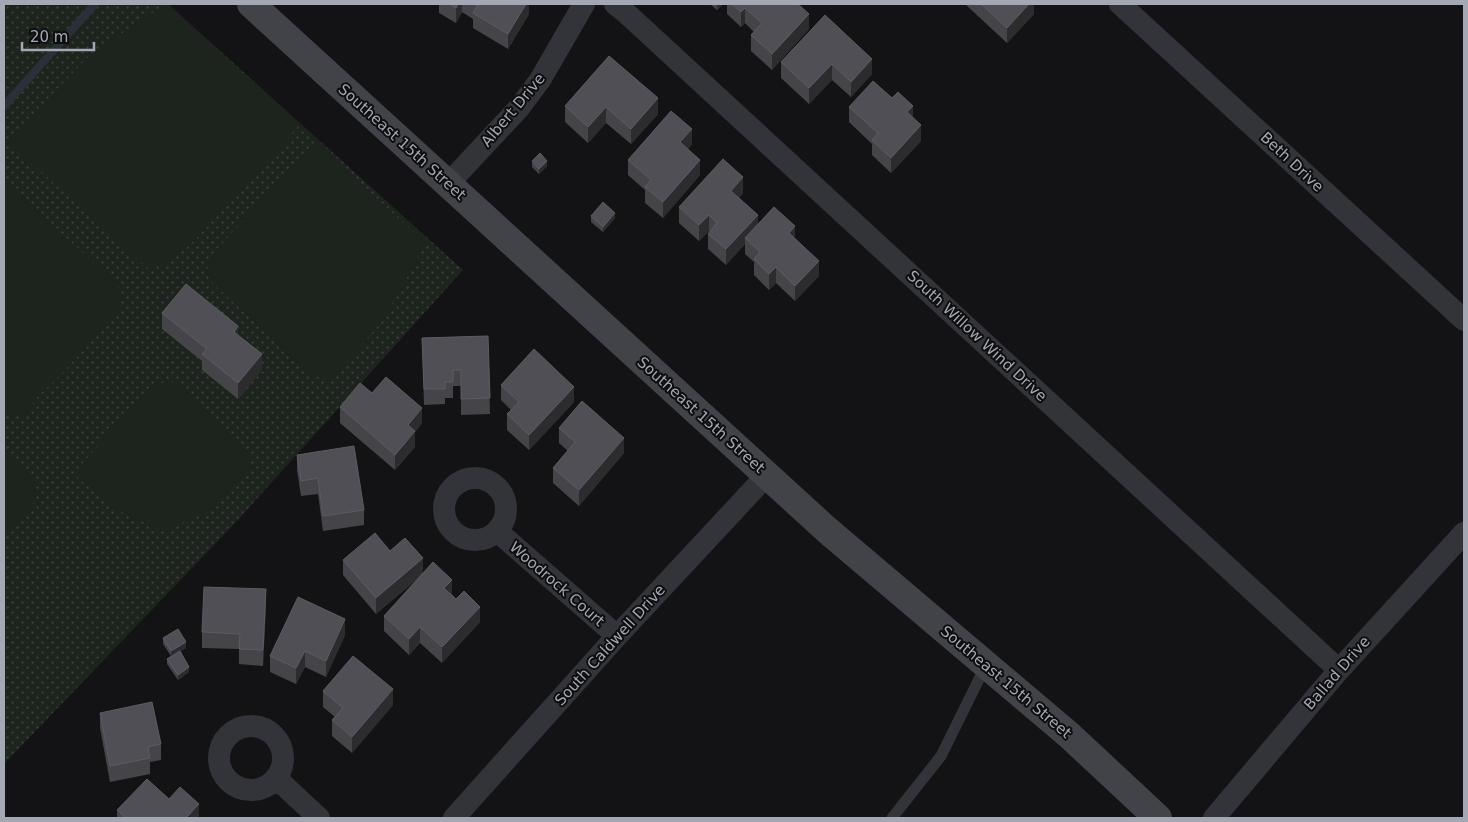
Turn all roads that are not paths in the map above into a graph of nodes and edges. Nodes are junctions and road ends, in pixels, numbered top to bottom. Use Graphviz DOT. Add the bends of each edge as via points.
graph roads {
  1 [pos="251,4"];
  2 [pos="584,4"];
  3 [pos="615,4"];
  4 [pos="1120,4"];
  5 [pos="448,184"];
  6 [pos="1464,320"];
  7 [pos="767,475"];
  8 [pos="497,531"];
  9 [pos="1464,533"];
  10 [pos="617,636"];
  11 [pos="986,664"];
  12 [pos="1338,670"];
  13 [pos="276,778"];
  14 [pos="320,818"];
  15 [pos="454,818"];
  16 [pos="892,818"];
  17 [pos="1158,818"];
  18 [pos="1214,818"];
  1 -- 5 [label="main road, Southeast 15th Street"];
  2 -- 5 [label="street, Albert Drive" via="540,80 519,108"];
  3 -- 12 [label="street, South Willow Wind Drive"];
  4 -- 6 [label="street, Beth Drive"];
  5 -- 7 [label="main road, Southeast 15th Street"];
  7 -- 10 [label="street, South Caldwell Drive"];
  7 -- 11 [label="main road, Southeast 15th Street"];
  8 -- 10 [label="street, Woodrock Court"];
  9 -- 12 [label="street, Ballad Drive"];
  10 -- 15 [label="street, South Caldwell Drive"];
  11 -- 16 [label="lane" via="941,756"];
  11 -- 17 [label="main road, Southeast 15th Street"];
  12 -- 18 [label="street, Ballad Drive"];
  13 -- 14 [label="street"];
}
